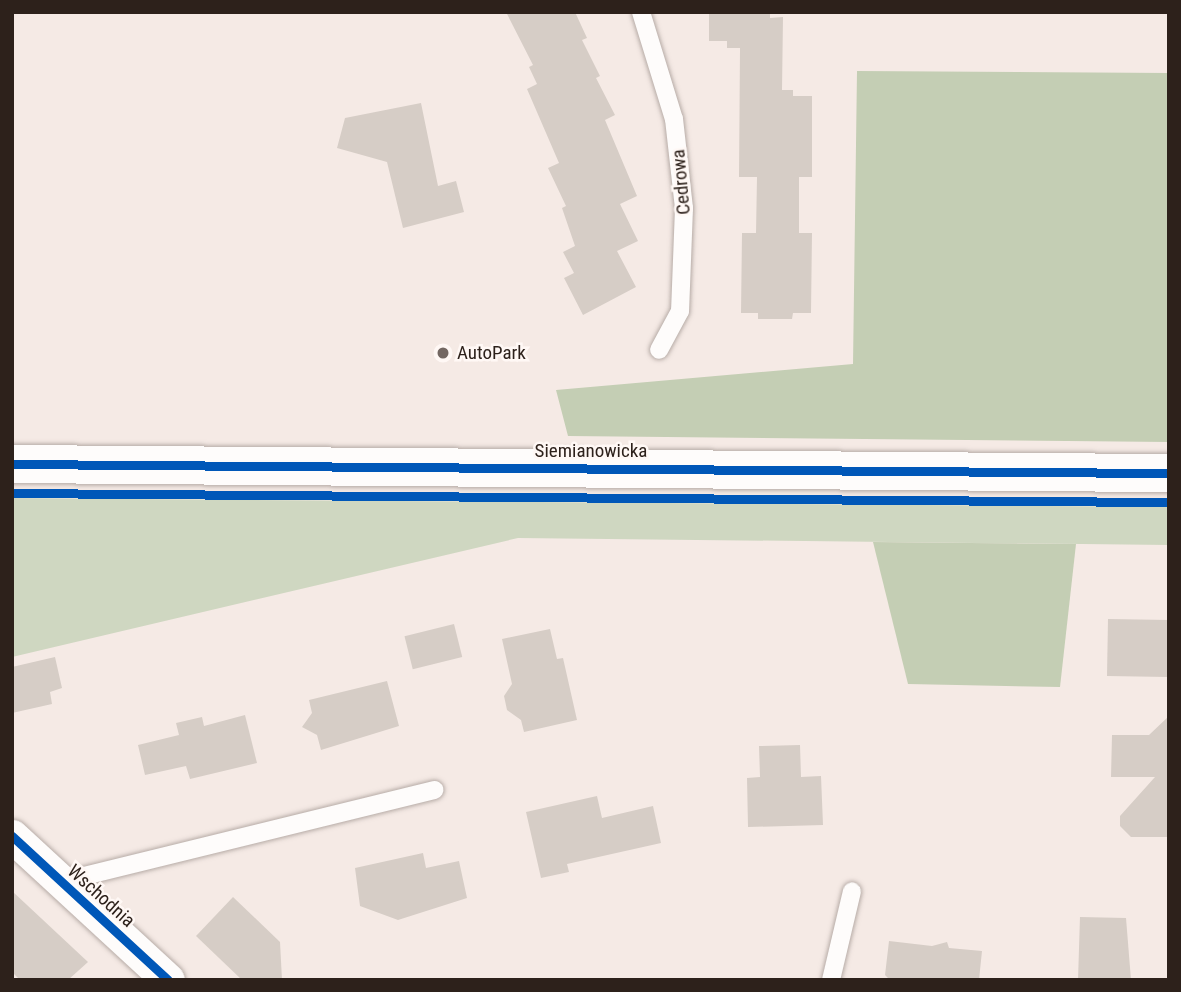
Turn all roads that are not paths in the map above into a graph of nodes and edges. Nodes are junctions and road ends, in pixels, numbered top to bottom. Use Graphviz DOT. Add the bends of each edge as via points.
graph roads {
  1 [pos="641,12"];
  2 [pos="659,350"];
  3 [pos="12,464"];
  4 [pos="1169,473"];
  5 [pos="434,790"];
  6 [pos="12,836"];
  7 [pos="63,886"];
  8 [pos="852,891"];
  9 [pos="168,980"];
  10 [pos="831,980"];
  1 -- 2 [label="lane, Cedrowa" via="674,119 684,208 680,311"];
  3 -- 4 [label="street, Siemianowicka"];
  5 -- 7 [label="lane" via="80,877"];
  6 -- 7 [label="street, Wschodnia"];
  7 -- 9 [label="street, Wschodnia"];
  8 -- 10 [label="lane"];
}
